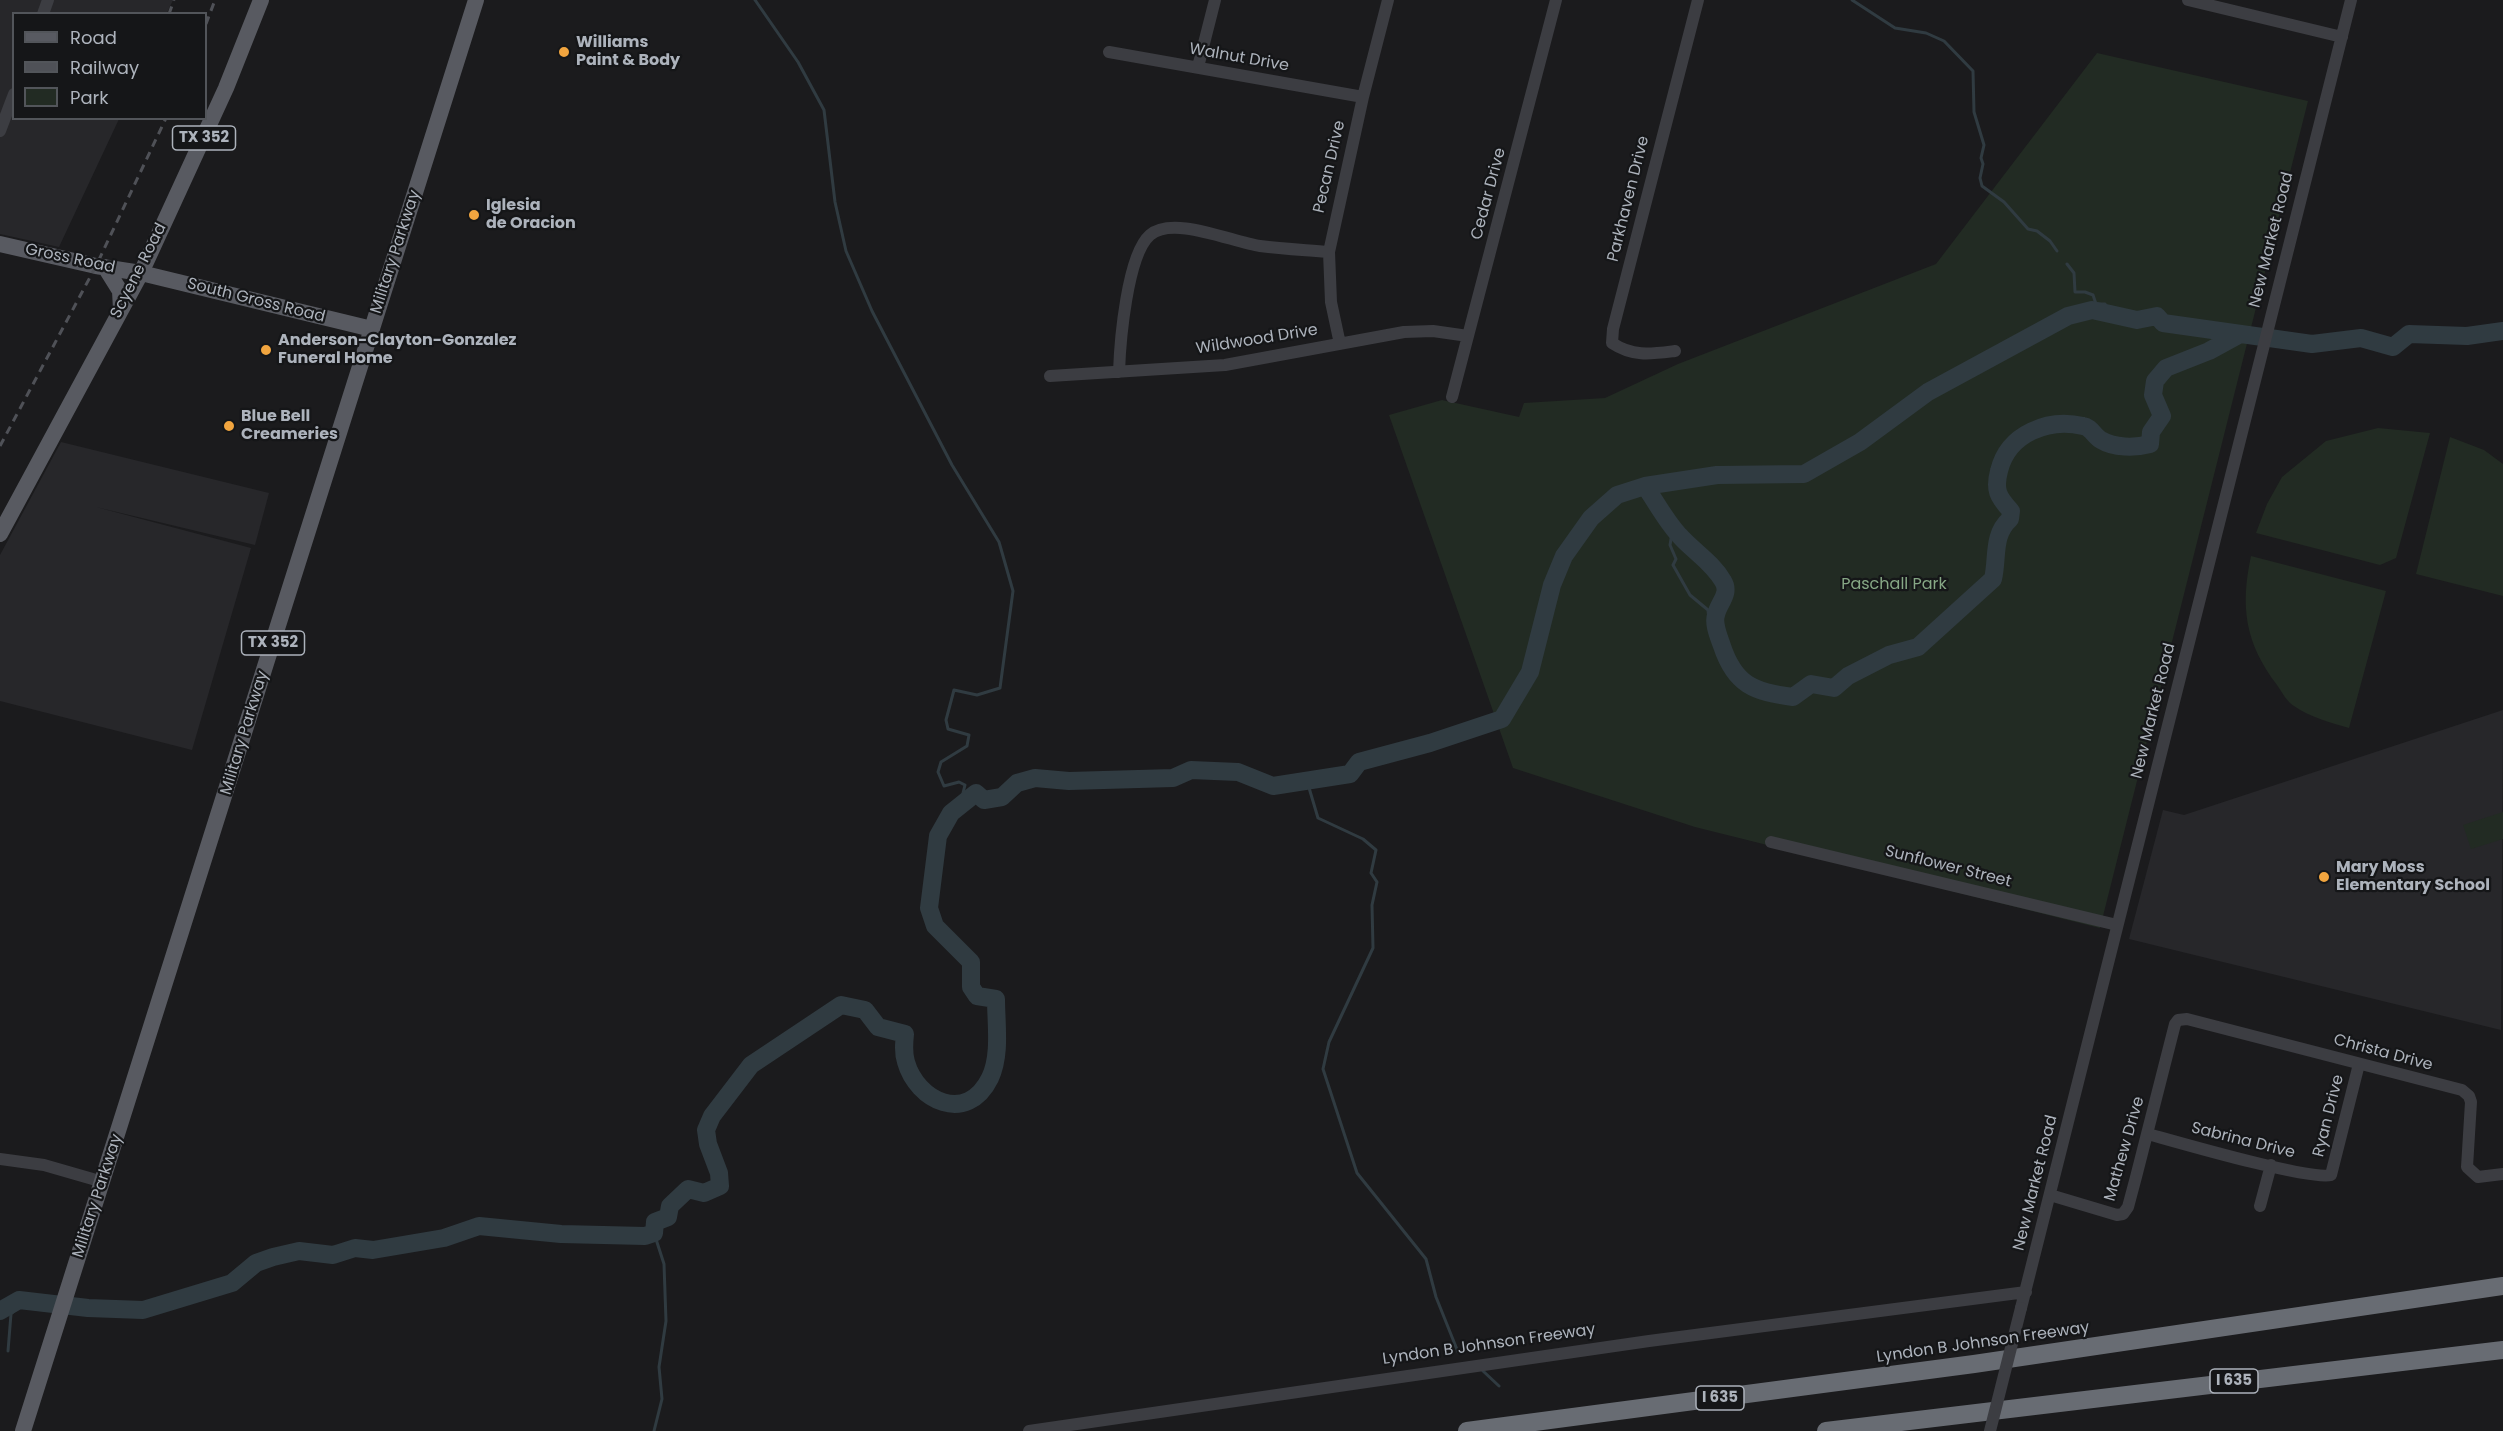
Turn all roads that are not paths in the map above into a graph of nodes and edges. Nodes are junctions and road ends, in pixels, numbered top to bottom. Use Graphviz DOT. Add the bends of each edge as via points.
graph roads {
  1 [pos="261,0"];
  2 [pos="476,0"];
  3 [pos="1215,0"];
  4 [pos="1388,0"];
  5 [pos="1556,0"];
  6 [pos="1698,0"];
  7 [pos="2188,0"];
  8 [pos="2351,0"];
  9 [pos="2205,2"];
  10 [pos="2342,37"];
  11 [pos="1109,52"];
  12 [pos="1198,67"];
  13 [pos="1363,97"];
  14 [pos="12,99"];
  15 [pos="0,131"];
  16 [pos="0,244"];
  17 [pos="1329,252"];
  18 [pos="105,267"];
  19 [pos="141,273"];
  20 [pos="121,309"];
  21 [pos="372,329"];
  22 [pos="1468,336"];
  23 [pos="1341,344"];
  24 [pos="1675,351"];
  25 [pos="1119,372"];
  26 [pos="1050,376"];
  27 [pos="1452,397"];
  28 [pos="0,534"];
  29 [pos="1771,842"];
  30 [pos="2117,925"];
  31 [pos="2178,1020"];
  32 [pos="2359,1064"];
  33 [pos="2148,1134"];
  34 [pos="0,1159"];
  35 [pos="2271,1165"];
  36 [pos="2503,1174"];
  37 [pos="2331,1175"];
  38 [pos="103,1182"];
  39 [pos="2050,1195"];
  40 [pos="2260,1206"];
  41 [pos="2503,1286"];
  42 [pos="2026,1292"];
  43 [pos="2503,1350"];
  44 [pos="25,1427"];
  45 [pos="1029,1431"];
  46 [pos="1467,1431"];
  47 [pos="1826,1431"];
  48 [pos="1990,1431"];
  1 -- 19 [label="main road, Scyene Road / TX 352"];
  2 -- 21 [label="main road, Military Parkway / TX 352"];
  3 -- 12 [label="street"];
  4 -- 13 [label="street, Pecan Drive"];
  5 -- 22 [label="street, Cedar Drive"];
  6 -- 24 [label="street, Parkhaven Drive" via="1612,343 1625,352 1641,355"];
  7 -- 9 [label="street"];
  8 -- 10 [label="street, New Market Road"];
  9 -- 10 [label="street"];
  10 -- 30 [label="street, New Market Road"];
  11 -- 12 [label="street, Walnut Drive"];
  12 -- 13 [label="street, Walnut Drive"];
  13 -- 17 [label="street, Pecan Drive"];
  14 -- 15 [label="street"];
  16 -- 18 [label="main road, Gross Road"];
  17 -- 23 [label="street, Pecan Drive" via="1331,302"];
  17 -- 25 [label="street" via="1246,244 1184,229 1157,231 1143,243 1124,306"];
  18 -- 19 [label="main road, Gross Road"];
  18 -- 20 [label="main road" via="120,291"];
  19 -- 20 [label="main road, Scyene Road / TX 352"];
  19 -- 21 [label="main road, South Gross Road"];
  20 -- 28 [label="main road, Scyene Road / TX 352"];
  21 -- 38 [label="main road, Military Parkway / TX 352"];
  22 -- 23 [label="street, Wildwood Drive" via="1404,332"];
  22 -- 27 [label="street, Cedar Drive"];
  23 -- 25 [label="street, Wildwood Drive" via="1225,365"];
  25 -- 26 [label="street, Wildwood Drive"];
  29 -- 30 [label="street, Sunflower Street"];
  30 -- 39 [label="street, New Market Road"];
  31 -- 32 [label="street, Christa Drive" via="2187,1019"];
  31 -- 33 [label="street, Mathew Drive"];
  32 -- 36 [label="street, Christa Drive" via="2469,1095 2467,1167 2478,1177"];
  32 -- 37 [label="street, Ryan Drive"];
  33 -- 35 [label="street, Sabrina Drive"];
  33 -- 39 [label="street, Mathew Drive" via="2123,1214"];
  34 -- 38 [label="street" via="44,1165"];
  35 -- 37 [label="street, Sabrina Drive"];
  35 -- 40 [label="street"];
  38 -- 44 [label="main road, Military Parkway / TX 352"];
  39 -- 42 [label="street, New Market Road"];
  41 -- 46 [label="highway, Lyndon B Johnson Freeway / I 635" via="1974,1364"];
  42 -- 45 [label="street, Lyndon B Johnson Freeway" via="1648,1341"];
  42 -- 48 [label="street, New Market Road, bridge"];
  43 -- 47 [label="highway, I 635"];
}
